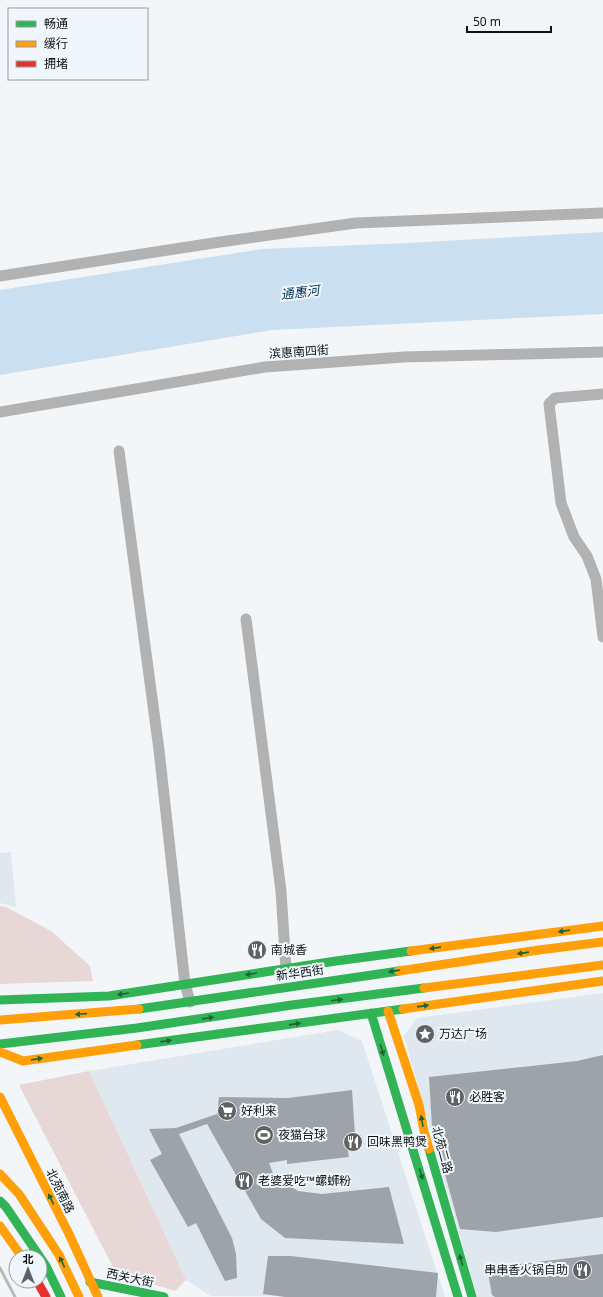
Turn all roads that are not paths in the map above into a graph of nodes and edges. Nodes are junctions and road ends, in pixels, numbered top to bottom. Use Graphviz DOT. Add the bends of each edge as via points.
graph roads {
  1 [pos="603,213"];
  2 [pos="0,276"];
  3 [pos="603,352"];
  4 [pos="603,394"];
  5 [pos="0,412"];
  6 [pos="119,451"];
  7 [pos="246,619"];
  8 [pos="603,636"];
  9 [pos="603,926"];
  10 [pos="603,942"];
  11 [pos="603,965"];
  12 [pos="286,969"];
  13 [pos="603,981"];
  14 [pos="185,984"];
  15 [pos="0,1000"];
  16 [pos="190,1002"];
  17 [pos="388,1011"];
  18 [pos="371,1013"];
  19 [pos="0,1020"];
  20 [pos="0,1044"];
  21 [pos="0,1052"];
  22 [pos="0,1097"];
  23 [pos="0,1174"];
  24 [pos="0,1201"];
  25 [pos="0,1226"];
  26 [pos="16,1249"];
  27 [pos="94,1289"];
  28 [pos="61,1297"];
  29 [pos="80,1297"];
  30 [pos="134,1297"];
  31 [pos="164,1297"];
  32 [pos="458,1297"];
  33 [pos="472,1297"];
  1 -- 2 [label="street" via="356,223"];
  3 -- 5 [label="street, 滨惠南四街" via="404,356 265,367"];
  4 -- 8 [label="street" via="555,398 549,404 561,503 574,537 587,556 596,579"];
  6 -- 14 [label="street" via="160,750"];
  7 -- 12 [label="street" via="282,891"];
  9 -- 12 [label="main road, one-way"];
  10 -- 16 [label="main road, 新华西街, one-way"];
  20 -- 11 [label="main road, one-way"];
  12 -- 14 [label="main road, one-way"];
  17 -- 13 [label="main road, one-way"];
  14 -- 15 [label="main road, one-way" via="109,996"];
  14 -- 16 [label="street"];
  16 -- 19 [label="main road, 新华西街, one-way" via="131,1010"];
  17 -- 18 [label="main road"];
  33 -- 17 [label="main road, 北苑二路, one-way" via="419,1106"];
  21 -- 18 [label="main road, one-way" via="23,1061"];
  18 -- 32 [label="main road, one-way"];
  27 -- 22 [label="main road, 北苑南路, one-way"];
  29 -- 23 [label="main road, one-way" via="59,1255 19,1194"];
  24 -- 28 [label="main road" via="46,1266"];
  25 -- 26 [label="main road"];
  27 -- 30 [label="main road, 西关大街"];
  27 -- 31 [label="main road, 西关大街"];
}
